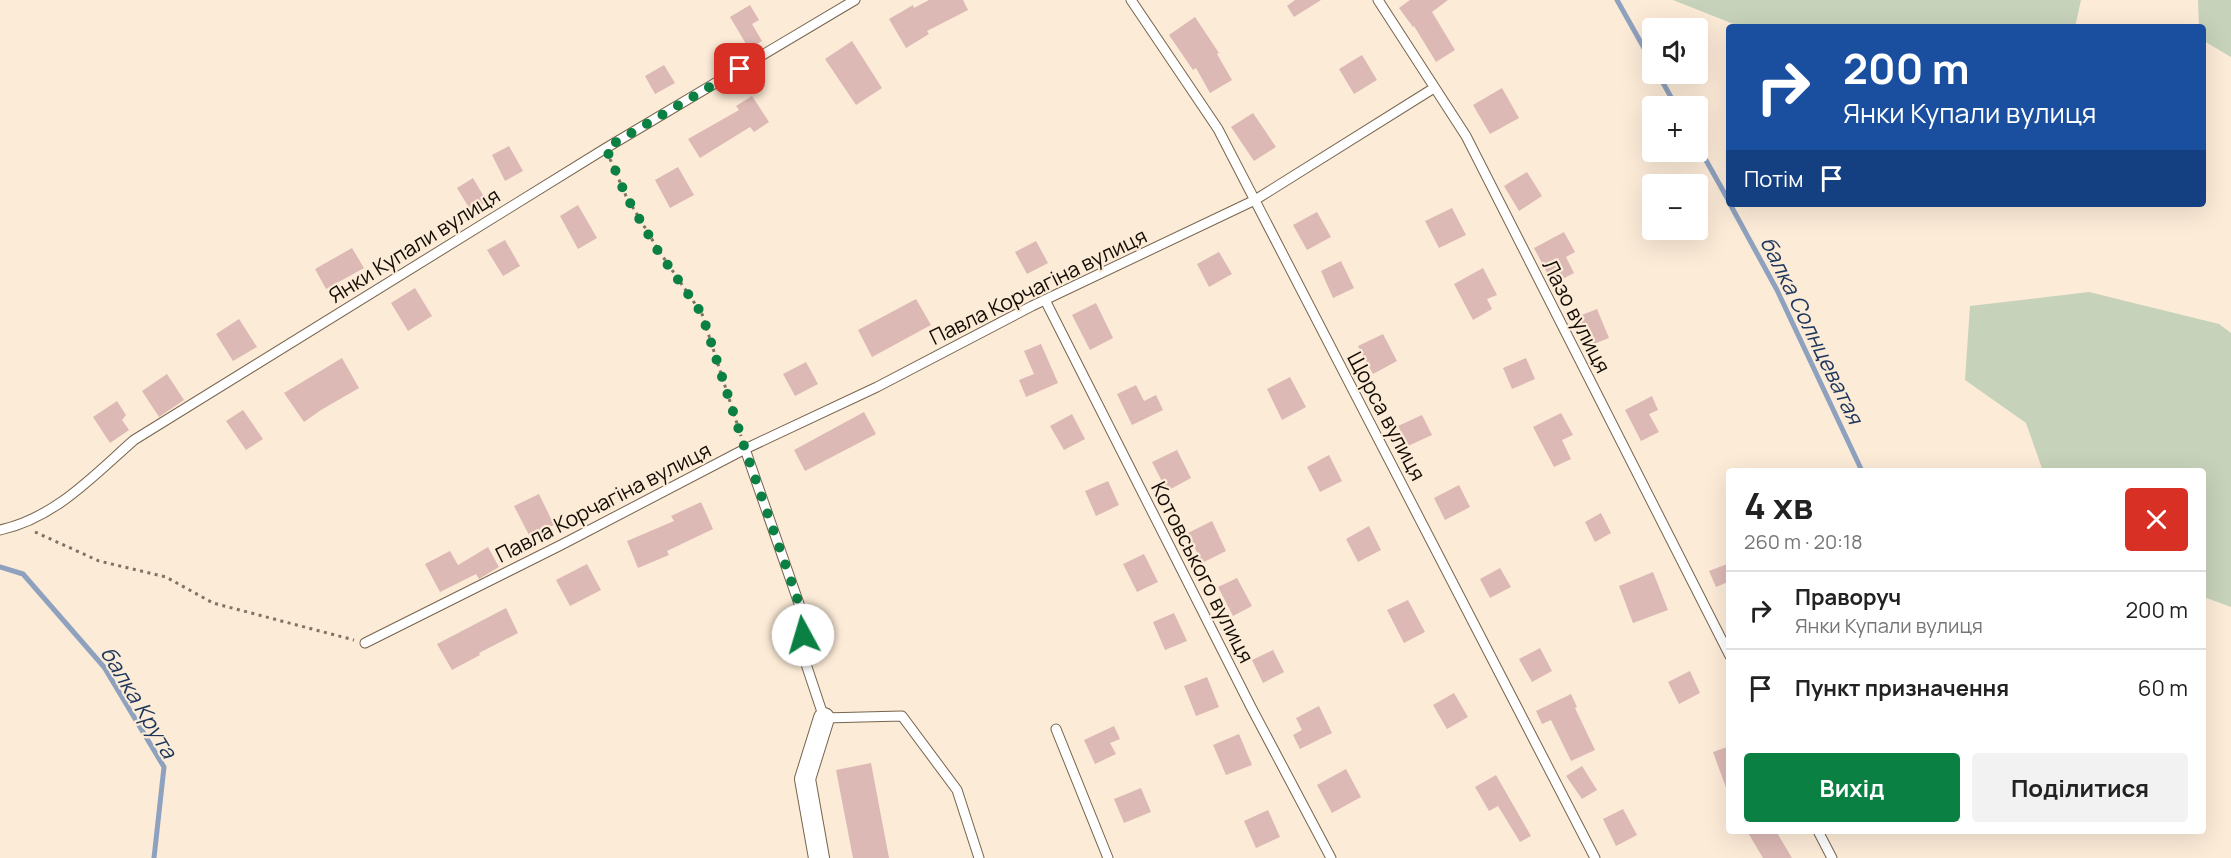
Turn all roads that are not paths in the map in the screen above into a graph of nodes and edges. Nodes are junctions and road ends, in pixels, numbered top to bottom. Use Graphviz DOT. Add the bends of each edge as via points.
graph roads {
  1 [pos="855,0"];
  2 [pos="1131,0"];
  3 [pos="1378,0"];
  4 [pos="1434,88"];
  5 [pos="1255,200"];
  6 [pos="1045,300"];
  7 [pos="745,449"];
  8 [pos="0,530"];
  9 [pos="365,643"];
  10 [pos="1726,648"];
  11 [pos="824,718"];
  12 [pos="1056,729"];
  13 [pos="1820,834"];
  14 [pos="819,858"];
  15 [pos="979,858"];
  16 [pos="1108,858"];
  17 [pos="1331,858"];
  18 [pos="1595,858"];
  19 [pos="1832,858"];
  1 -- 8 [label="lane, Янки Купали вулиця" via="606,148 134,440 65,501 20,526"];
  2 -- 5 [label="lane, Щорса вулиця" via="1218,129"];
  3 -- 4 [label="lane, Лазо вулиця"];
  4 -- 5 [label="lane, Павла Корчагіна вулиця"];
  4 -- 10 [label="lane, Лазо вулиця" via="1466,136"];
  5 -- 6 [label="lane, Павла Корчагіна вулиця"];
  5 -- 18 [label="lane, Щорса вулиця"];
  6 -- 7 [label="lane, Павла Корчагіна вулиця" via="877,387"];
  6 -- 17 [label="lane, Котовського вулиця"];
  7 -- 9 [label="lane, Павла Корчагіна вулиця"];
  7 -- 11 [label="lane" via="804,618 802,652"];
  11 -- 14 [label="street" via="805,779"];
  11 -- 15 [label="lane" via="902,716 957,789"];
  12 -- 16 [label="lane"];
  13 -- 19 [label="lane"];
}
